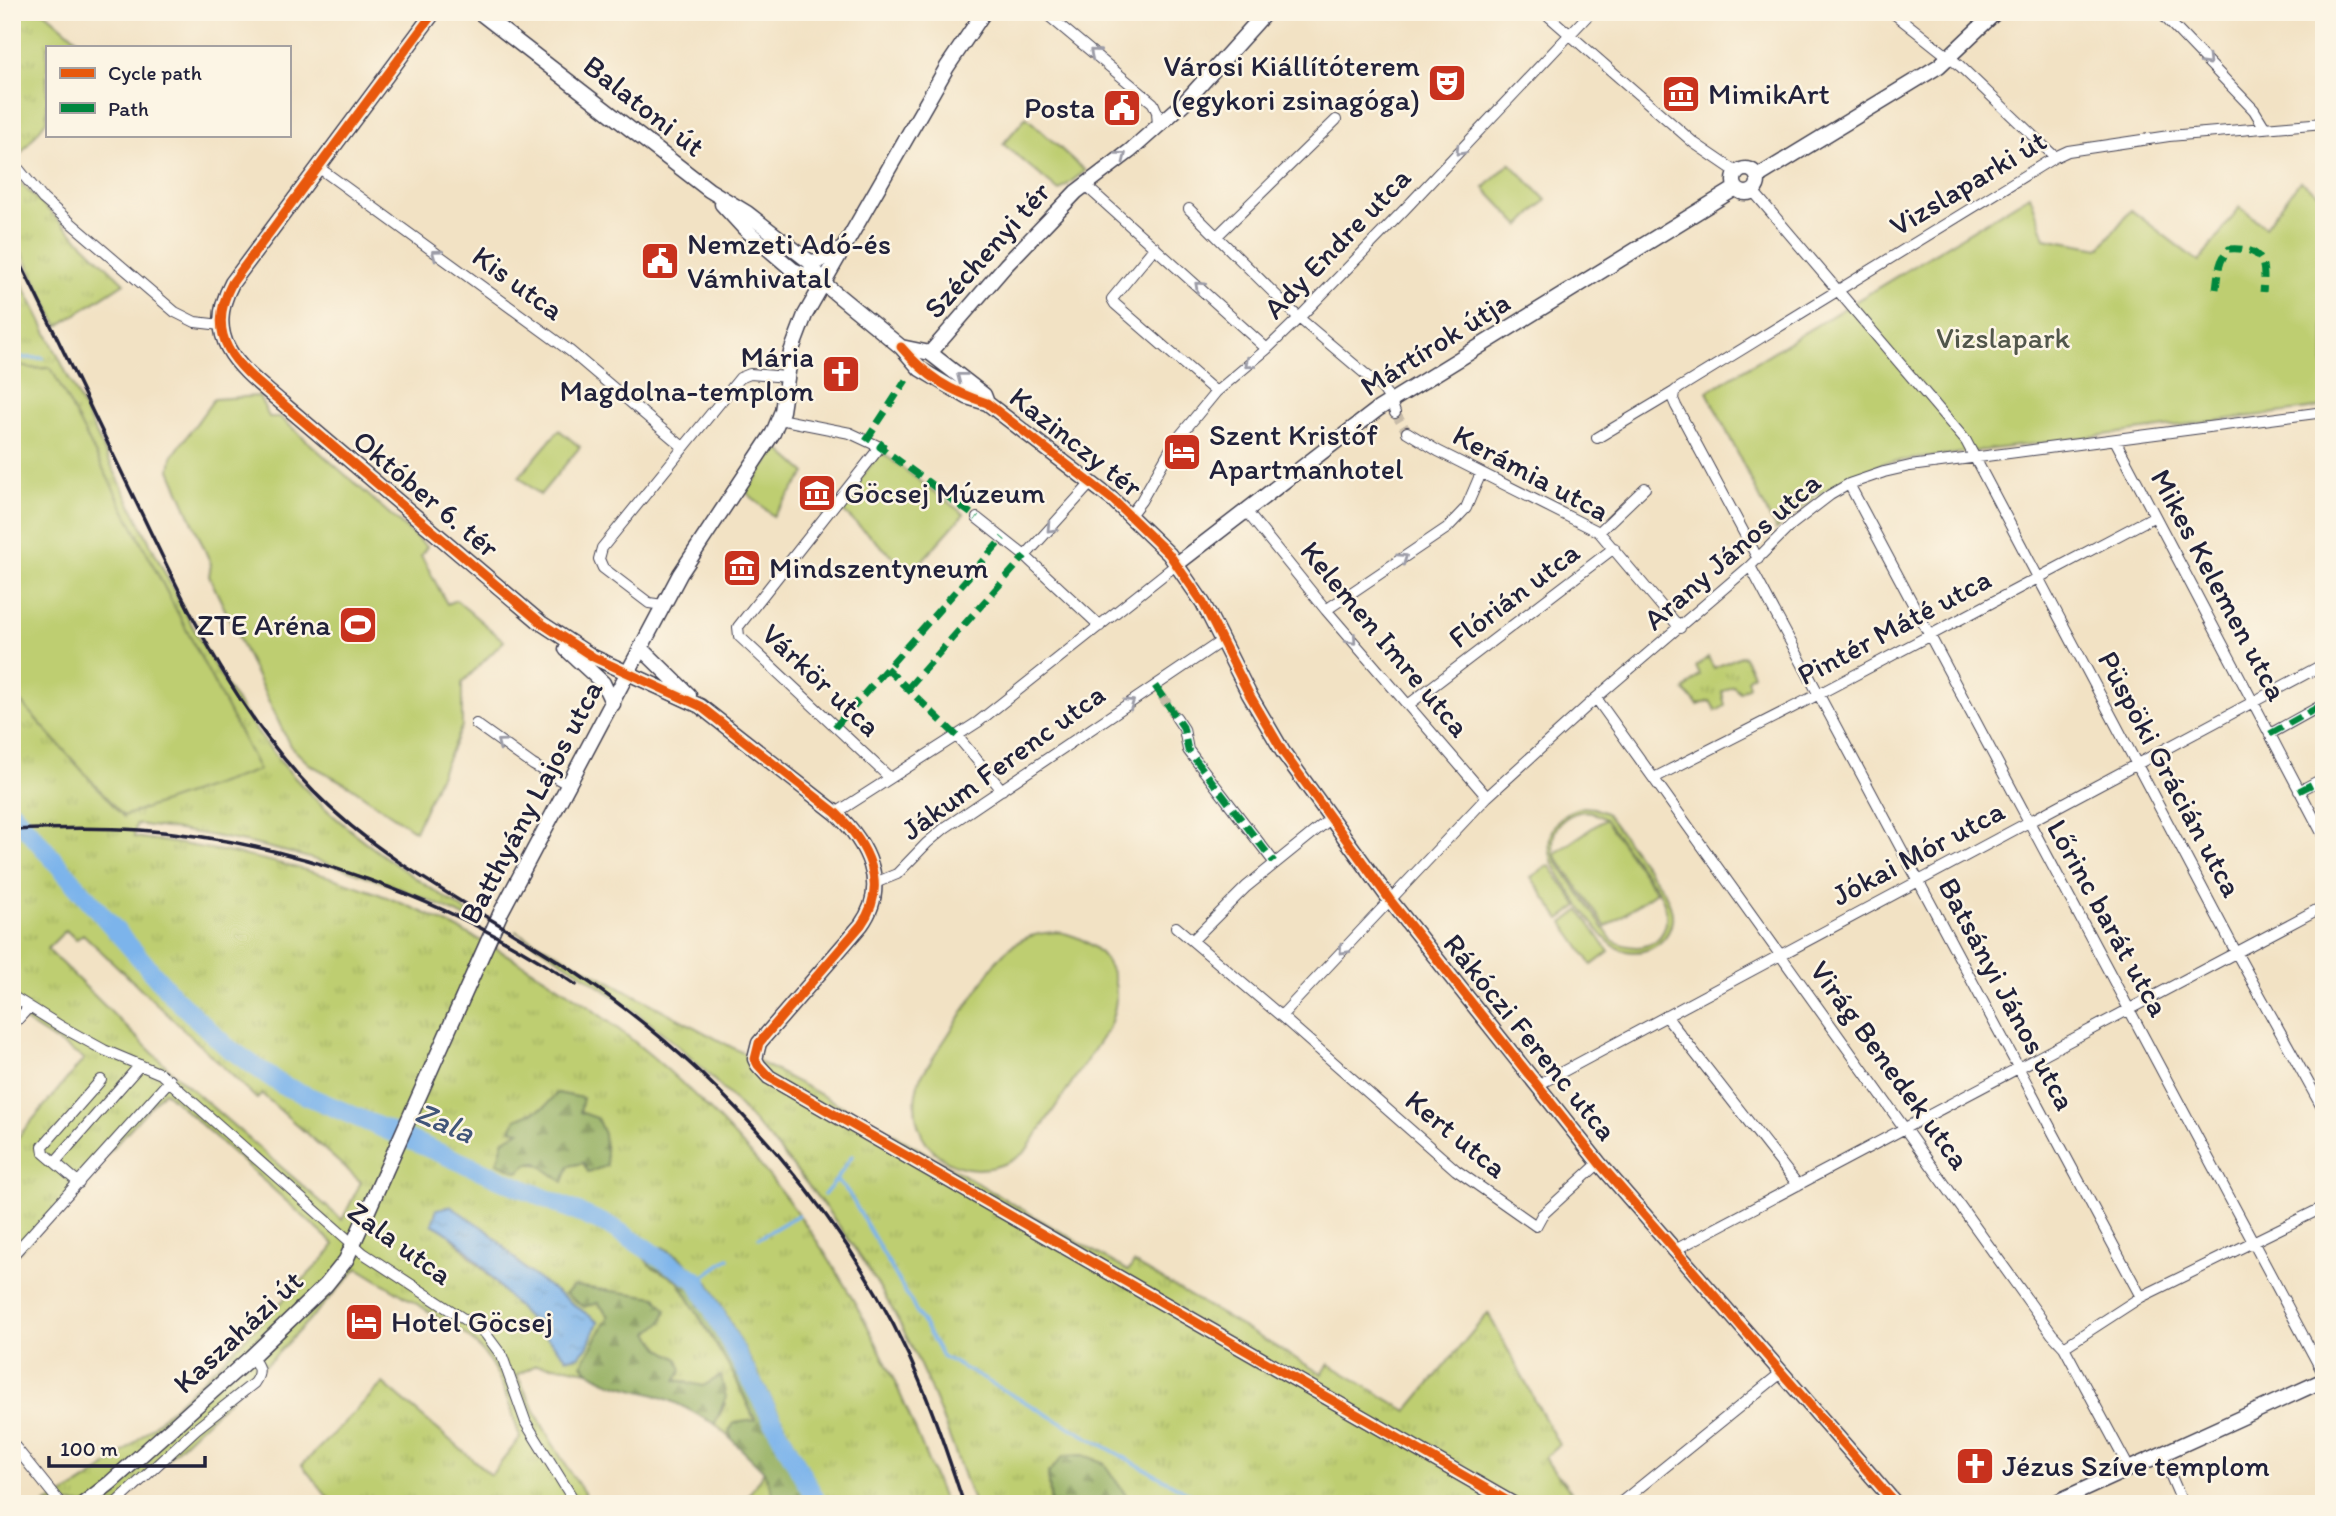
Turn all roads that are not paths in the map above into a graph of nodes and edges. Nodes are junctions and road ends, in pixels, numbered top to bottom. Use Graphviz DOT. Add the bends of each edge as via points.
graph roads {
  1 [pos="434,12"];
  2 [pos="479,12"];
  3 [pos="985,12"];
  4 [pos="1044,12"];
  5 [pos="1266,12"];
  6 [pos="1544,12"];
  7 [pos="1591,12"];
  8 [pos="1892,12"];
  9 [pos="1996,12"];
  10 [pos="2160,12"];
  11 [pos="1569,35"];
  12 [pos="1949,57"];
  13 [pos="1336,120"];
  14 [pos="2324,123"];
  15 [pos="1158,126"];
  16 [pos="2265,128"];
  17 [pos="2055,157"];
  18 [pos="12,161"];
  19 [pos="318,167"];
  20 [pos="1738,173"];
  21 [pos="1755,184"];
  22 [pos="1085,185"];
  23 [pos="1736,188"];
  24 [pos="709,191"];
  25 [pos="1189,209"];
  26 [pos="1217,236"];
  27 [pos="1155,247"];
  28 [pos="843,248"];
  29 [pos="810,262"];
  30 [pos="823,283"];
  31 [pos="1838,290"];
  32 [pos="1299,318"];
  33 [pos="221,325"];
  34 [pos="901,347"];
  35 [pos="1267,349"];
  36 [pos="930,353"];
  37 [pos="787,377"];
  38 [pos="1216,392"];
  39 [pos="1674,392"];
  40 [pos="987,403"];
  41 [pos="1393,407"];
  42 [pos="2324,412"];
  43 [pos="779,419"];
  44 [pos="1407,432"];
  45 [pos="1597,438"];
  46 [pos="2115,440"];
  47 [pos="683,446"];
  48 [pos="1975,459"];
  49 [pos="1480,475"];
  50 [pos="1091,482"];
  51 [pos="1849,484"];
  52 [pos="1645,488"];
  53 [pos="1246,511"];
  54 [pos="1130,515"];
  55 [pos="2155,516"];
  56 [pos="977,518"];
  57 [pos="1599,532"];
  58 [pos="1614,548"];
  59 [pos="1025,556"];
  60 [pos="1754,563"];
  61 [pos="1177,564"];
  62 [pos="2039,579"];
  63 [pos="663,605"];
  64 [pos="1326,610"];
  65 [pos="541,623"];
  66 [pos="1100,626"];
  67 [pos="1680,628"];
  68 [pos="1931,636"];
  69 [pos="1223,640"];
  70 [pos="641,648"];
  71 [pos="2324,663"];
  72 [pos="628,673"];
  73 [pos="1155,686"];
  74 [pos="1819,694"];
  75 [pos="1162,696"];
  76 [pos="1596,698"];
  77 [pos="2252,702"];
  78 [pos="613,704"];
  79 [pos="2324,704"];
  80 [pos="1408,705"];
  81 [pos="700,706"];
  82 [pos="1176,717"];
  83 [pos="476,724"];
  84 [pos="2270,734"];
  85 [pos="957,736"];
  86 [pos="2136,764"];
  87 [pos="890,778"];
  88 [pos="1654,778"];
  89 [pos="2324,778"];
  90 [pos="569,785"];
  91 [pos="1002,790"];
  92 [pos="2299,791"];
  93 [pos="1487,797"];
  94 [pos="836,813"];
  95 [pos="1329,819"];
  96 [pos="2028,822"];
  97 [pos="2324,836"];
  98 [pos="1274,862"];
  99 [pos="1918,881"];
  100 [pos="875,883"];
  101 [pos="1390,901"];
  102 [pos="2324,906"];
  103 [pos="1176,927"];
  104 [pos="1193,940"];
  105 [pos="2237,954"];
  106 [pos="1781,955"];
  107 [pos="12,996"];
  108 [pos="29,1007"];
  109 [pos="2130,1009"];
  110 [pos="1281,1016"];
  111 [pos="1666,1016"];
  112 [pos="12,1026"];
  113 [pos="140,1065"];
  114 [pos="2019,1069"];
  115 [pos="170,1080"];
  116 [pos="1535,1086"];
  117 [pos="114,1094"];
  118 [pos="2324,1111"];
  119 [pos="1905,1128"];
  120 [pos="55,1162"];
  121 [pos="1599,1163"];
  122 [pos="79,1183"];
  123 [pos="1798,1185"];
  124 [pos="372,1206"];
  125 [pos="2324,1207"];
  126 [pos="2254,1242"];
  127 [pos="354,1245"];
  128 [pos="1674,1251"];
  129 [pos="12,1256"];
  130 [pos="2141,1297"];
  131 [pos="2064,1347"];
  132 [pos="251,1357"];
  133 [pos="1781,1373"];
  134 [pos="2324,1378"];
  135 [pos="12,1443"];
  136 [pos="2161,1453"];
  137 [pos="2129,1468"];
  138 [pos="61,1504"];
  139 [pos="83,1504"];
  140 [pos="115,1504"];
  141 [pos="576,1504"];
  142 [pos="1513,1504"];
  143 [pos="1619,1504"];
  144 [pos="1896,1504"];
  145 [pos="2052,1504"];
  146 [pos="2183,1504"];
  1 -- 19 [label="street"];
  2 -- 24 [label="street, Balatoni út"];
  3 -- 28 [label="street, Batthyány Lajos utca" via="947,67"];
  15 -- 4 [label="street, one-way" via="1153,103"];
  5 -- 15 [label="street, Széchenyi tér" via="1196,92"];
  6 -- 11 [label="street"];
  7 -- 11 [label="street, Ady Endre utca"];
  8 -- 12 [label="street"];
  9 -- 12 [label="street"];
  10 -- 16 [label="street, one-way" via="2254,110"];
  11 -- 20 [label="street" via="1694,143"];
  11 -- 32 [label="street, Ady Endre utca, one-way"];
  12 -- 17 [label="street"];
  12 -- 21 [label="street"];
  13 -- 26 [label="street"];
  14 -- 16 [label="street, Vizslaparki út"];
  22 -- 15 [label="street, Széchenyi tér, one-way"];
  16 -- 17 [label="street, Vizslaparki út" via="2080,148"];
  17 -- 31 [label="street, Vizslaparki út"];
  18 -- 33 [label="street" via="43,199 176,312 195,322"];
  19 -- 33 [label="street" via="232,283 222,306"];
  47 -- 19 [label="street, Kis utca, one-way" via="552,338"];
  20 -- 21 [label="street" via="1748,170"];
  20 -- 23 [label="street"];
  21 -- 23 [label="street" via="1745,193"];
  21 -- 31 [label="street, Püspöki Grácián utca"];
  22 -- 27 [label="street"];
  22 -- 36 [label="street, Széchenyi tér"];
  23 -- 41 [label="street, Mártírok útja"];
  24 -- 29 [label="street, Balatoni út" via="747,213"];
  24 -- 30 [label="street, Balatoni út" via="797,273"];
  25 -- 26 [label="street"];
  26 -- 32 [label="street"];
  35 -- 27 [label="street, one-way"];
  27 -- 38 [label="street" via="1112,299"];
  28 -- 29 [label="street"];
  28 -- 30 [label="street, Batthyány Lajos utca"];
  29 -- 30 [label="street, Balatoni út"];
  30 -- 34 [label="street, Kazinczy tér"];
  30 -- 37 [label="street, Batthyány Lajos utca" via="798,330"];
  31 -- 39 [label="street, Vizslaparki út"];
  31 -- 48 [label="street, Püspöki Grácián utca" via="1966,441"];
  32 -- 35 [label="street, Ady Endre utca"];
  32 -- 41 [label="street" via="1383,388"];
  33 -- 65 [label="street, Október 6. tér" via="229,353 250,375"];
  34 -- 36 [label="street, Kazinczy tér"];
  34 -- 40 [label="street, Kazinczy tér" via="937,381"];
  35 -- 38 [label="street, Ady Endre utca, one-way"];
  40 -- 36 [label="street, Kazinczy tér, one-way"];
  37 -- 43 [label="street, Batthyány Lajos utca"];
  37 -- 47 [label="street" via="750,374 740,378"];
  38 -- 54 [label="street, Ady Endre utca" via="1174,443"];
  39 -- 45 [label="street, Vizslaparki út"];
  39 -- 60 [label="street" via="1676,406"];
  40 -- 50 [label="street, Kazinczy tér"];
  41 -- 53 [label="street, Mártírok útja"];
  42 -- 46 [label="street, Arany János utca"];
  43 -- 63 [label="street, Batthyány Lajos utca"];
  43 -- 87 [label="street, Várkör utca" via="850,433 880,447 737,632"];
  44 -- 49 [label="street, Kerámia utca"];
  46 -- 48 [label="street, Arany János utca"];
  46 -- 55 [label="street, Mikes Kelemen utca"];
  47 -- 63 [label="street" via="599,554 600,565 607,572 649,603"];
  48 -- 51 [label="street, Arany János utca" via="1910,466"];
  48 -- 62 [label="street, Püspöki Grácián utca"];
  49 -- 57 [label="street, Kerámia utca"];
  64 -- 49 [label="street, one-way" via="1447,528 1466,508"];
  50 -- 54 [label="street, Kazinczy tér"];
  50 -- 59 [label="street, one-way"];
  51 -- 60 [label="street, Arany János utca" via="1805,514"];
  51 -- 68 [label="street, Lőrinc barát utca"];
  52 -- 57 [label="street"];
  53 -- 61 [label="street, Mártírok útja"];
  53 -- 64 [label="street, Kelemen Imre utca"];
  54 -- 61 [label="street, Kazinczy tér"];
  55 -- 62 [label="street, Pintér Máté utca"];
  55 -- 77 [label="street, Mikes Kelemen utca"];
  56 -- 59 [label="street"];
  57 -- 58 [label="street, Kerámia utca"];
  58 -- 67 [label="street, Kerámia utca"];
  58 -- 80 [label="street, Flórián utca"];
  59 -- 66 [label="street"];
  60 -- 67 [label="street, Arany János utca"];
  60 -- 74 [label="street, Batsányi János utca"];
  61 -- 66 [label="street"];
  61 -- 69 [label="street, Rákóczi Ferenc utca"];
  62 -- 68 [label="street, Pintér Máté utca"];
  62 -- 86 [label="street, Püspöki Grácián utca"];
  63 -- 70 [label="street, Batthyány Lajos utca"];
  64 -- 80 [label="street, Kelemen Imre utca, one-way"];
  65 -- 72 [label="street, Október 6. tér" via="593,657"];
  65 -- 78 [label="street" via="600,679"];
  66 -- 85 [label="street"];
  67 -- 76 [label="street, Arany János utca"];
  68 -- 74 [label="street, Pintér Máté utca"];
  68 -- 96 [label="street, Lőrinc barát utca"];
  69 -- 73 [label="street, Jákum Ferenc utca"];
  69 -- 95 [label="street, Rákóczi Ferenc utca" via="1278,744"];
  70 -- 72 [label="street, Batthyány Lajos utca"];
  70 -- 81 [label="street"];
  71 -- 77 [label="street, Jókai Mór utca"];
  72 -- 78 [label="street, Batthyány Lajos utca"];
  72 -- 81 [label="street, Október 6. tér"];
  73 -- 75 [label="street"];
  91 -- 73 [label="street, Jákum Ferenc utca, one-way"];
  74 -- 88 [label="street, Pintér Máté utca"];
  74 -- 99 [label="street, Batsányi János utca"];
  76 -- 88 [label="street, Virág Benedek utca"];
  76 -- 93 [label="street, Arany János utca"];
  77 -- 84 [label="street, Mikes Kelemen utca"];
  77 -- 86 [label="street, Jókai Mór utca"];
  78 -- 90 [label="street, Batthyány Lajos utca"];
  79 -- 84 [label="street"];
  80 -- 93 [label="street, Kelemen Imre utca"];
  81 -- 94 [label="street"];
  82 -- 98 [label="street" via="1190,753"];
  90 -- 83 [label="street, one-way"];
  84 -- 92 [label="street, Mikes Kelemen utca"];
  85 -- 87 [label="street"];
  85 -- 91 [label="street"];
  86 -- 96 [label="street, Jókai Mór utca"];
  86 -- 105 [label="street, Püspöki Grácián utca"];
  87 -- 94 [label="street"];
  88 -- 106 [label="street, Virág Benedek utca"];
  89 -- 92 [label="street"];
  90 -- 124 [label="street, Batthyány Lajos utca" via="496,923"];
  91 -- 100 [label="street, Jákum Ferenc utca" via="936,835 897,874"];
  92 -- 97 [label="street, Mikes Kelemen utca"];
  93 -- 101 [label="street, Arany János utca"];
  94 -- 100 [label="street" via="866,850"];
  95 -- 98 [label="street"];
  95 -- 101 [label="street, Rákóczi Ferenc utca"];
  96 -- 99 [label="street, Jókai Mór utca"];
  96 -- 109 [label="street, Lőrinc barát utca"];
  98 -- 104 [label="street"];
  99 -- 106 [label="street, Jókai Mór utca"];
  99 -- 114 [label="street, Batsányi János utca"];
  100 -- 142 [label="street" via="873,902 861,925 759,1043 755,1059 762,1071"];
  101 -- 110 [label="street, one-way"];
  101 -- 116 [label="street, Rákóczi Ferenc utca"];
  102 -- 105 [label="street"];
  103 -- 104 [label="street, Kert utca"];
  104 -- 110 [label="street, Kert utca"];
  105 -- 109 [label="street"];
  105 -- 118 [label="street, Püspöki Grácián utca"];
  106 -- 111 [label="street, Jókai Mór utca"];
  106 -- 119 [label="street, Virág Benedek utca"];
  107 -- 108 [label="street, Zala utca"];
  108 -- 112 [label="street"];
  108 -- 113 [label="street, Zala utca"];
  109 -- 114 [label="street"];
  109 -- 126 [label="street, Lőrinc barát utca"];
  110 -- 121 [label="street, Kert utca" via="1456,1170 1536,1226 1542,1215"];
  111 -- 116 [label="street, Jókai Mór utca"];
  111 -- 123 [label="street"];
  113 -- 115 [label="street, Zala utca"];
  113 -- 117 [label="street"];
  114 -- 119 [label="street"];
  114 -- 130 [label="street, Batsányi János utca"];
  115 -- 122 [label="street"];
  115 -- 127 [label="street, Zala utca"];
  116 -- 121 [label="street, Rákóczi Ferenc utca"];
  117 -- 120 [label="street"];
  117 -- 120 [label="street" via="99,1082 43,1146"];
  119 -- 123 [label="street"];
  119 -- 131 [label="street, Virág Benedek utca"];
  120 -- 122 [label="street"];
  121 -- 128 [label="street, Rákóczi Ferenc utca"];
  122 -- 129 [label="street"];
  123 -- 128 [label="street"];
  124 -- 127 [label="street, Kaszaházi út"];
  125 -- 126 [label="street"];
  126 -- 130 [label="street"];
  126 -- 134 [label="street, Lőrinc barát utca"];
  127 -- 132 [label="street, Kaszaházi út" via="339,1271"];
  127 -- 141 [label="street, Zala utca" via="485,1333 502,1356 526,1423"];
  128 -- 133 [label="street, Rákóczi Ferenc utca"];
  130 -- 131 [label="street"];
  131 -- 137 [label="street, Virág Benedek utca"];
  132 -- 139 [label="street, Kaszaházi út"];
  132 -- 140 [label="street" via="259,1367 254,1383"];
  133 -- 143 [label="street"];
  133 -- 144 [label="street, Rákóczi Ferenc utca"];
  134 -- 136 [label="street"];
  135 -- 138 [label="street"];
  136 -- 137 [label="street"];
  136 -- 146 [label="street"];
  137 -- 145 [label="street"];
}
